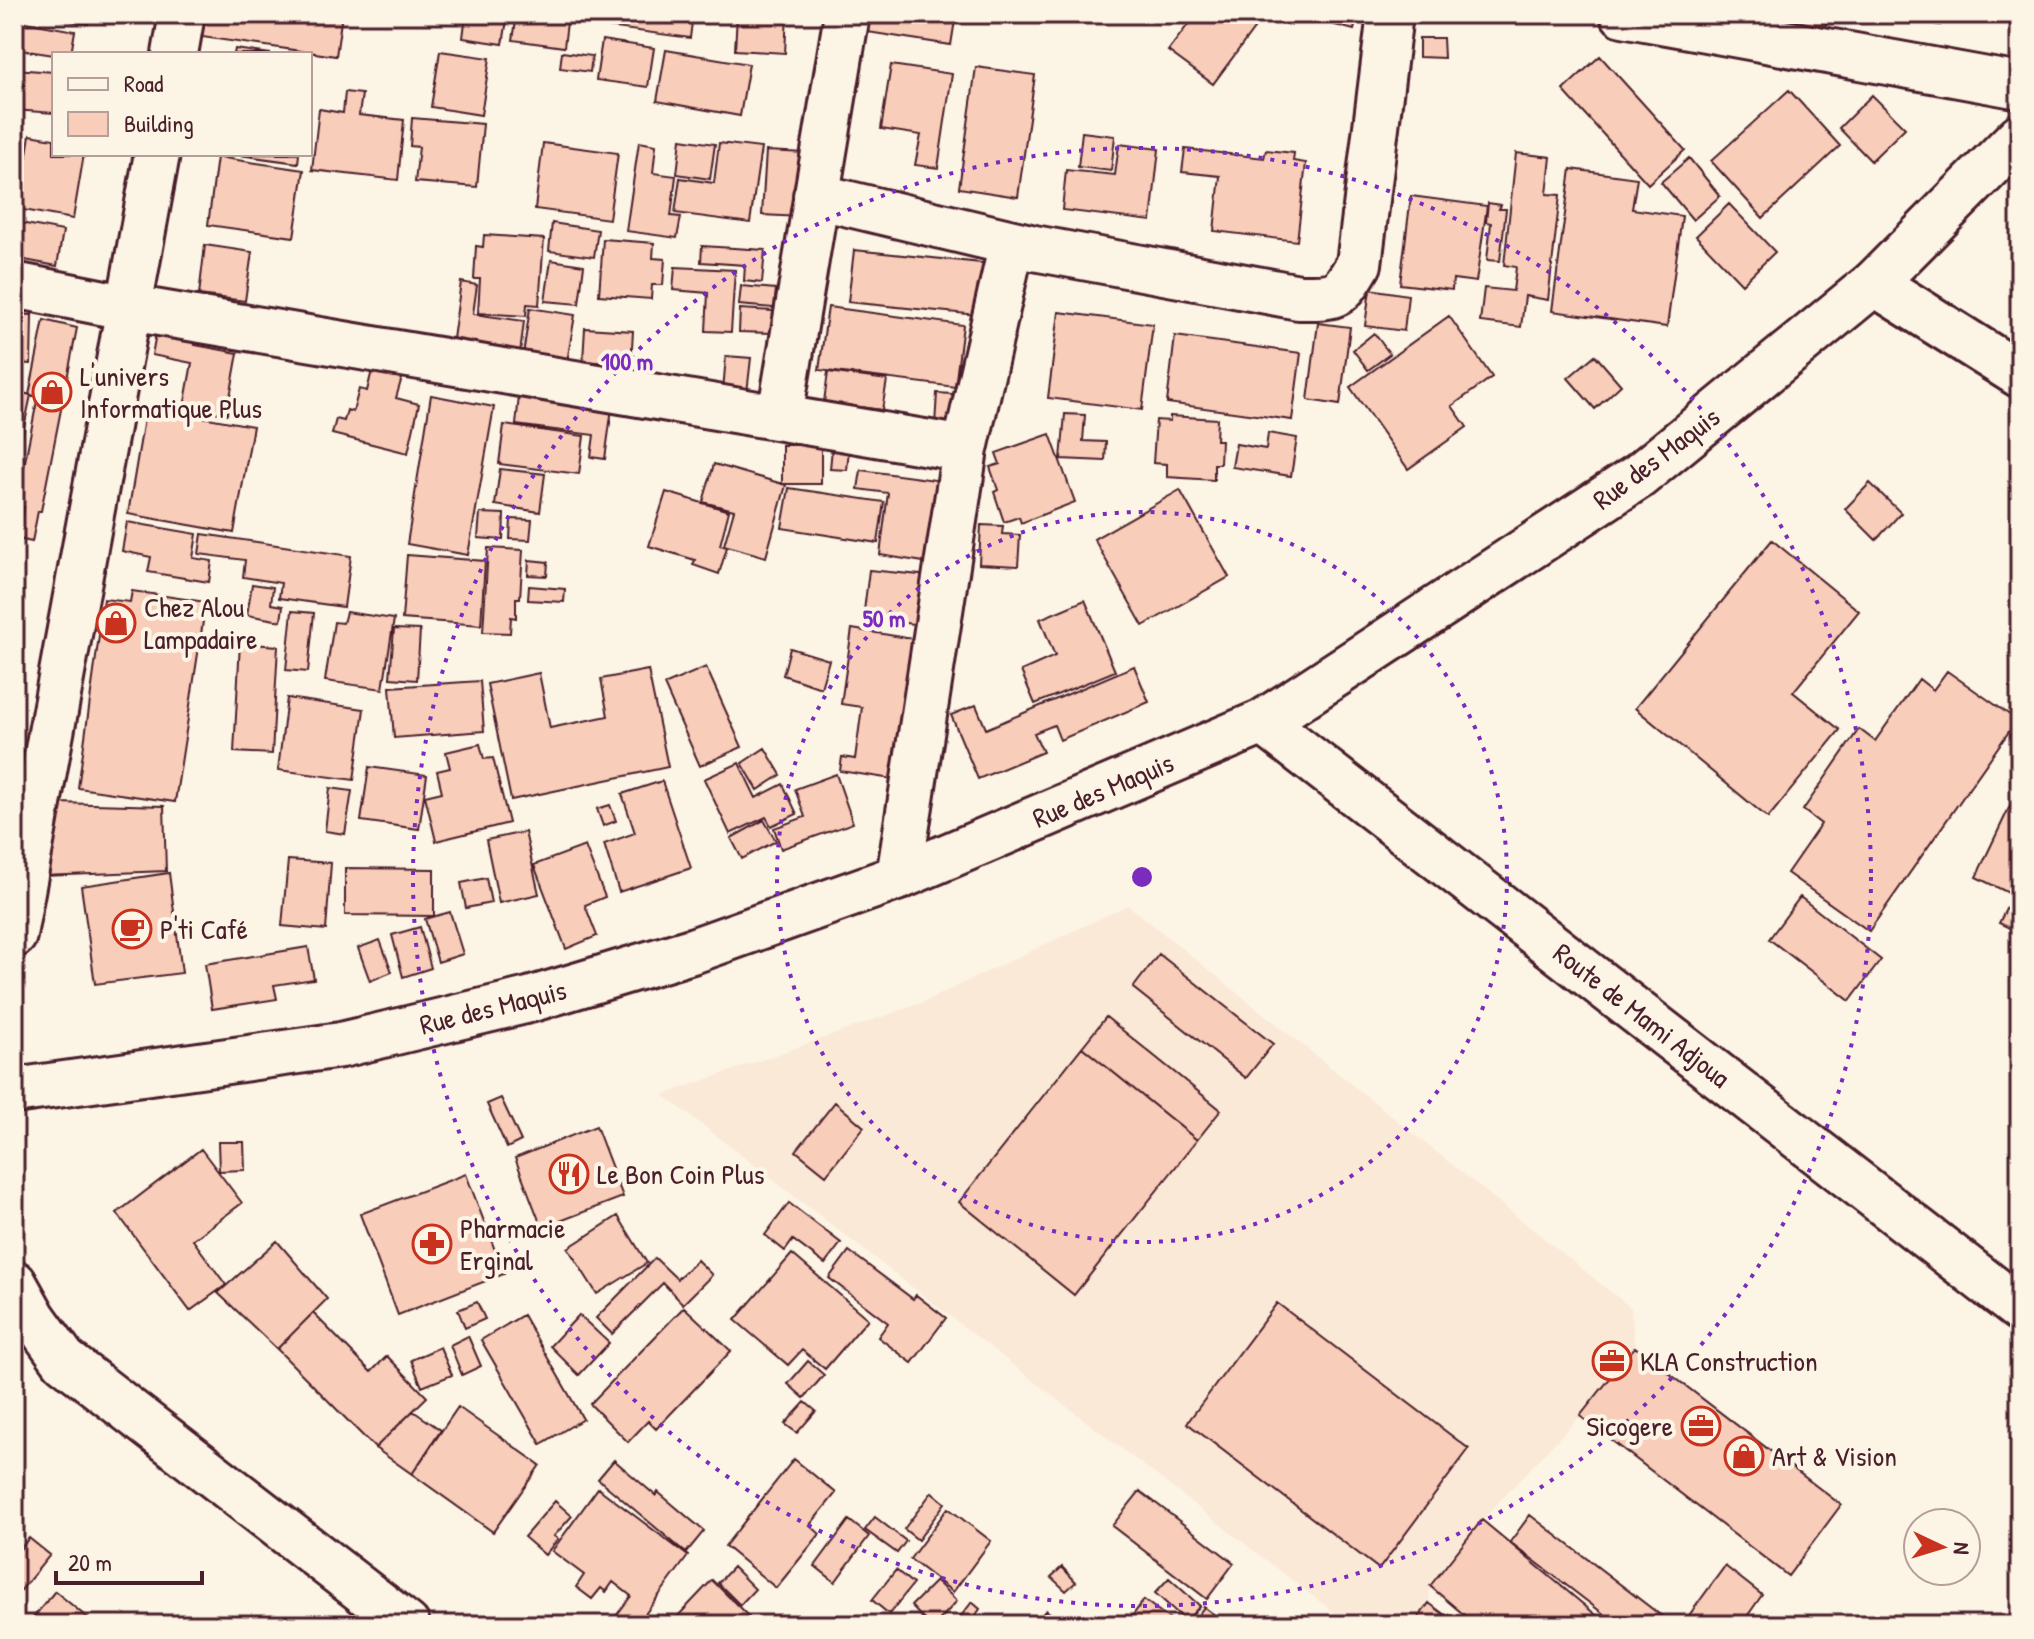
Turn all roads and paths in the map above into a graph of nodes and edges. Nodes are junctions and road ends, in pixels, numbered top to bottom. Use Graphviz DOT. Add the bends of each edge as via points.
graph roads {
  1 [pos="182,14"];
  2 [pos="847,14"];
  3 [pos="1390,14"];
  4 [pos="1623,14"];
  5 [pos="175,52"];
  6 [pos="2020,86"];
  7 [pos="2020,136"];
  8 [pos="157,156"];
  9 [pos="816,196"];
  10 [pos="1012,243"];
  11 [pos="1874,283"];
  12 [pos="14,285"];
  13 [pos="130,308"];
  14 [pos="2020,375"];
  15 [pos="780,416"];
  16 [pos="965,449"];
  17 [pos="1263,722"];
  18 [pos="899,877"];
  19 [pos="14,935"];
  20 [pos="14,1091"];
  21 [pos="14,1283"];
  22 [pos="2020,1309"];
  23 [pos="407,1625"];
  1 -- 5 [label="street"];
  2 -- 9 [label="street"];
  3 -- 10 [label="street" via="1359,264 1332,297 1299,297"];
  4 -- 6 [label="street"];
  7 -- 11 [label="street, Rue des Maquis"];
  8 -- 13 [label="street"];
  9 -- 10 [label="street"];
  9 -- 15 [label="street"];
  10 -- 16 [label="street"];
  11 -- 14 [label="street"];
  11 -- 17 [label="street, Rue des Maquis" via="1639,476"];
  12 -- 13 [label="street"];
  13 -- 15 [label="street"];
  13 -- 19 [label="street"];
  15 -- 16 [label="street"];
  16 -- 18 [label="street"];
  17 -- 18 [label="street, Rue des Maquis"];
  17 -- 22 [label="street, Route de Mami Adjoua"];
  18 -- 20 [label="street, Rue des Maquis" via="695,950 529,1000 341,1045"];
  21 -- 23 [label="street" via="64,1360"];
}
